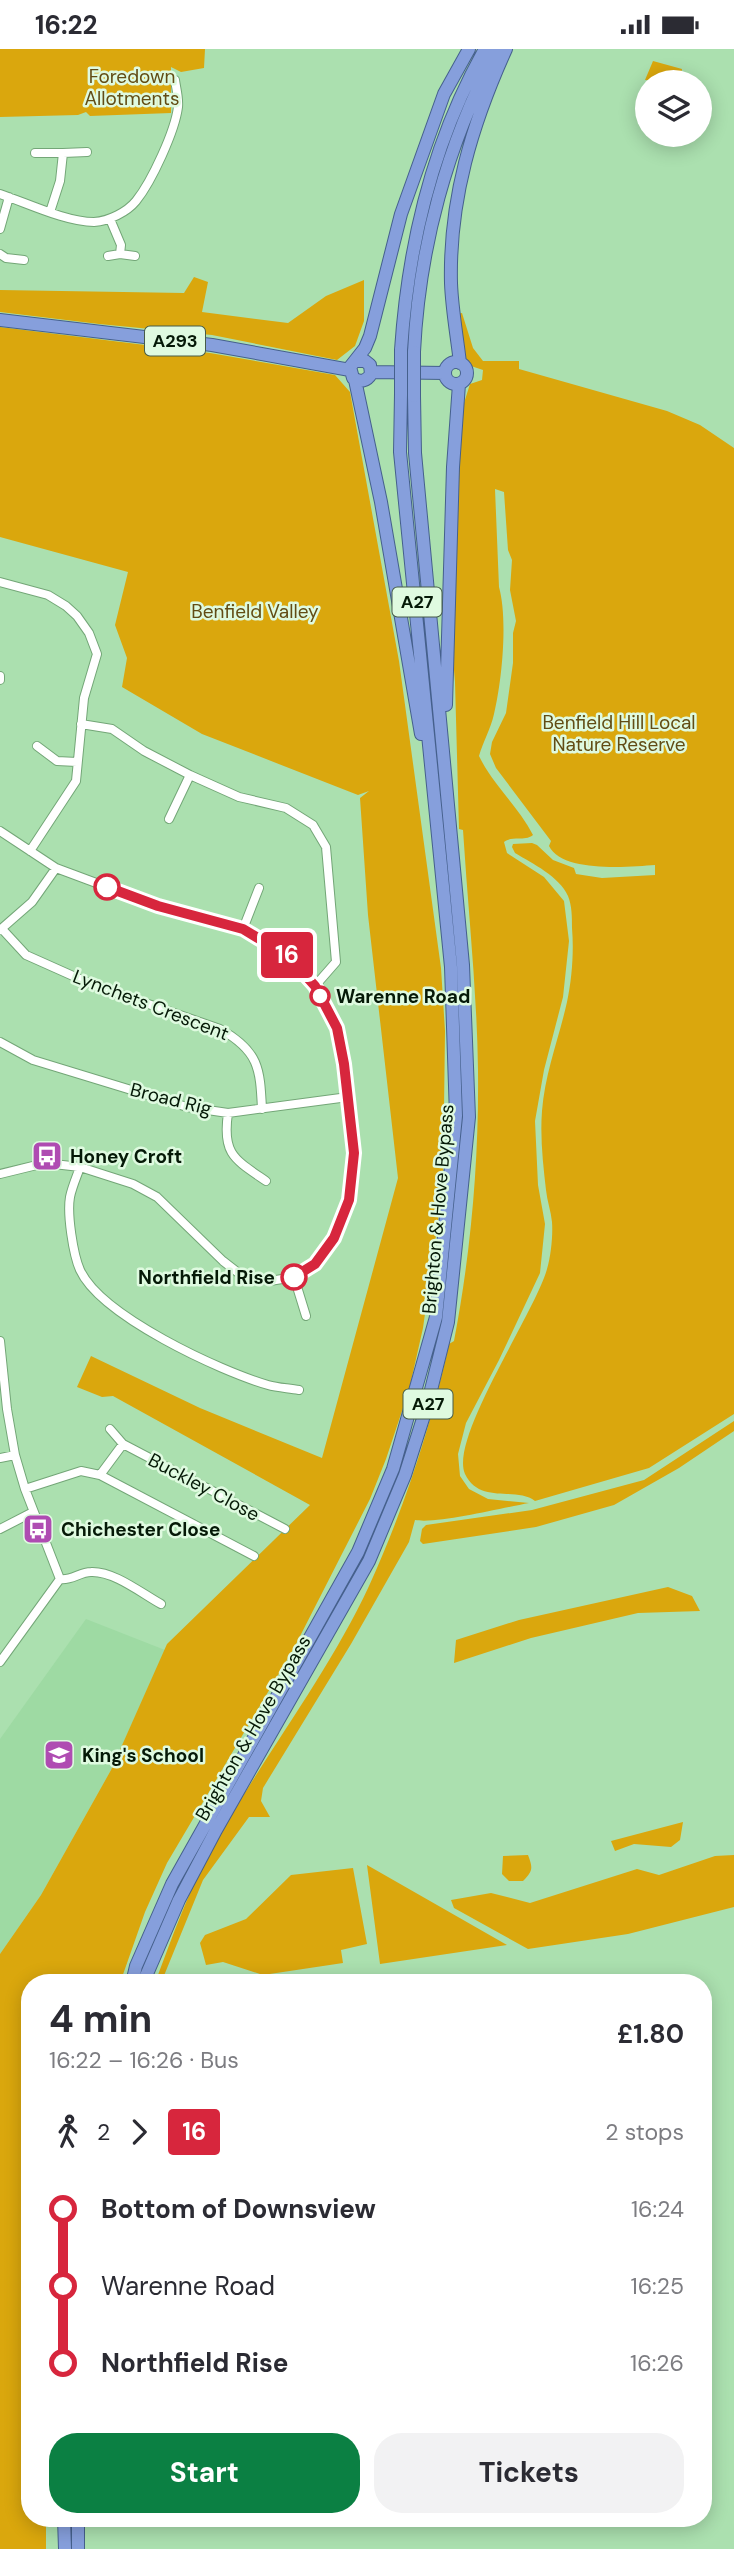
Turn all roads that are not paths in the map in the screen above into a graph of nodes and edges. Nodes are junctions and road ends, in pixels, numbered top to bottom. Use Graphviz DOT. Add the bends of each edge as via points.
graph roads {
  1 [pos="469,49"];
  2 [pos="485,49"];
  3 [pos="498,49"];
  4 [pos="506,49"];
  5 [pos="175,80"];
  6 [pos="87,152"];
  7 [pos="35,153"];
  8 [pos="63,153"];
  9 [pos="4,196"];
  10 [pos="50,212"];
  11 [pos="110,219"];
  12 [pos="0,229"];
  13 [pos="120,254"];
  14 [pos="0,255"];
  15 [pos="108,256"];
  16 [pos="135,256"];
  17 [pos="24,260"];
  18 [pos="0,320"];
  19 [pos="408,351"];
  20 [pos="460,363"];
  21 [pos="354,370"];
  22 [pos="371,372"];
  23 [pos="445,373"];
  24 [pos="459,384"];
  25 [pos="407,395"];
  26 [pos="0,582"];
  27 [pos="81,724"];
  28 [pos="37,746"];
  29 [pos="77,762"];
  30 [pos="444,762"];
  31 [pos="190,775"];
  32 [pos="434,810"];
  33 [pos="169,819"];
  34 [pos="0,831"];
  35 [pos="30,851"];
  36 [pos="56,868"];
  37 [pos="259,888"];
  38 [pos="243,929"];
  39 [pos="1,930"];
  40 [pos="315,986"];
  41 [pos="0,1042"];
  42 [pos="348,1097"];
  43 [pos="262,1109"];
  44 [pos="228,1113"];
  45 [pos="80,1167"];
  46 [pos="0,1174"];
  47 [pos="266,1181"];
  48 [pos="294,1277"];
  49 [pos="306,1316"];
  50 [pos="0,1341"];
  51 [pos="1,1361"];
  52 [pos="299,1390"];
  53 [pos="110,1429"];
  54 [pos="122,1444"];
  55 [pos="15,1455"];
  56 [pos="0,1458"];
  57 [pos="100,1475"];
  58 [pos="25,1489"];
  59 [pos="33,1512"];
  60 [pos="0,1529"];
  61 [pos="285,1529"];
  62 [pos="254,1556"];
  63 [pos="60,1579"];
  64 [pos="161,1604"];
  65 [pos="0,1662"];
  66 [pos="134,1974"];
  67 [pos="147,1974"];
  68 [pos="64,2527"];
  69 [pos="78,2527"];
  70 [pos="65,2549"];
  71 [pos="78,2549"];
  1 -- 21 [label="highway" via="444,94 401,214 370,336"];
  2 -- 19 [label="highway, Brighton & Hove Bypass / A27" via="467,80 426,194 409,273"];
  3 -- 19 [label="highway, Brighton & Hove Bypass / A27" via="455,142 434,215"];
  4 -- 20 [label="highway" via="468,145 454,216 451,283"];
  5 -- 11 [label="street" via="179,104 156,167 135,202"];
  6 -- 8 [label="street"];
  7 -- 8 [label="street"];
  8 -- 10 [label="street"];
  9 -- 10 [label="street"];
  9 -- 12 [label="street"];
  10 -- 11 [label="street" via="91,222"];
  11 -- 13 [label="street"];
  13 -- 15 [label="street"];
  13 -- 16 [label="street"];
  14 -- 17 [label="street"];
  18 -- 21 [label="highway, A293" via="212,345"];
  19 -- 25 [label="highway, Brighton & Hove Bypass / A27, bridge"];
  20 -- 23 [label="highway" via="450,364"];
  20 -- 24 [label="highway" via="467,373"];
  21 -- 22 [label="highway" via="365,380"];
  21 -- 22 [label="highway" via="367,362"];
  21 -- 32 [label="highway, A27"];
  22 -- 23 [label="highway"];
  23 -- 24 [label="highway" via="449,382"];
  24 -- 30 [label="highway, A27"];
  25 -- 30 [label="highway, Brighton & Hove Bypass / A27"];
  25 -- 32 [label="highway, Brighton & Hove Bypass / A27" via="400,453"];
  26 -- 27 [label="street" via="48,595 77,616 89,633 97,654"];
  27 -- 29 [label="street"];
  27 -- 31 [label="street" via="112,729"];
  28 -- 29 [label="street" via="57,761"];
  29 -- 35 [label="street" via="76,781"];
  30 -- 67 [label="highway, Brighton & Hove Bypass / A27" via="463,965 469,1117 448,1322 428,1406 369,1561 179,1899"];
  31 -- 33 [label="street"];
  31 -- 40 [label="street" via="239,797 286,808 313,825 326,847 336,962"];
  32 -- 66 [label="highway, Brighton & Hove Bypass / A27" via="451,967 456,1116 436,1317 393,1469 358,1552 172,1884"];
  34 -- 35 [label="street"];
  35 -- 36 [label="street"];
  36 -- 38 [label="street" via="158,906"];
  36 -- 39 [label="street" via="32,902"];
  37 -- 38 [label="street"];
  38 -- 40 [label="street" via="288,956"];
  39 -- 43 [label="street, Lynchets Crescent" via="26,955 239,1039 260,1072"];
  40 -- 42 [label="street" via="337,1028"];
  41 -- 44 [label="street, Broad Rig" via="46,1064 187,1107"];
  42 -- 43 [label="street, Broad Rig"];
  42 -- 48 [label="street" via="354,1153 349,1200 334,1238 315,1264"];
  43 -- 44 [label="street, Broad Rig"];
  44 -- 47 [label="street" via="226,1144 230,1152"];
  45 -- 46 [label="street" via="45,1163"];
  45 -- 48 [label="street" via="157,1197 241,1275 270,1281"];
  45 -- 52 [label="street" via="70,1199 72,1233 80,1271 100,1297 141,1327 238,1375"];
  48 -- 49 [label="street"];
  50 -- 51 [label="street"];
  51 -- 55 [label="street"];
  53 -- 54 [label="street, Buckley Close"];
  54 -- 57 [label="street"];
  54 -- 61 [label="street, Buckley Close"];
  55 -- 56 [label="street"];
  55 -- 58 [label="street"];
  57 -- 58 [label="street" via="81,1471"];
  57 -- 62 [label="street"];
  58 -- 59 [label="street"];
  59 -- 60 [label="street"];
  59 -- 63 [label="street"];
  63 -- 64 [label="street" via="102,1573"];
  63 -- 65 [label="street"];
  68 -- 70 [label="highway"];
  69 -- 71 [label="highway"];
}
